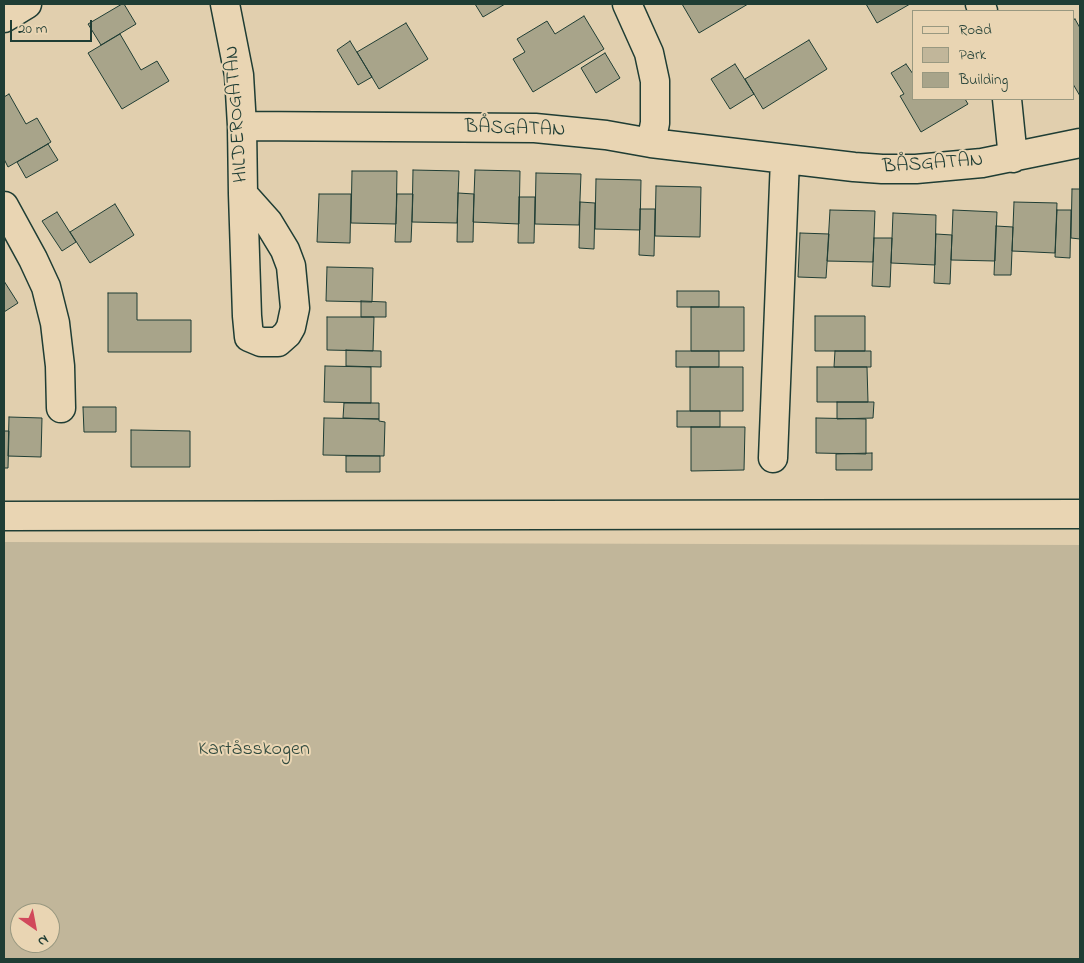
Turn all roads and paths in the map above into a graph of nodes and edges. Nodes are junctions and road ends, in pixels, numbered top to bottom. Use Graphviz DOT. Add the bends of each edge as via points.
graph roads {
  1 [pos="26,4"];
  2 [pos="225,4"];
  3 [pos="627,4"];
  4 [pos="4,18"];
  5 [pos="1006,100"];
  6 [pos="242,126"];
  7 [pos="651,143"];
  8 [pos="1080,144"];
  9 [pos="785,158"];
  10 [pos="1013,158"];
  11 [pos="243,194"];
  12 [pos="4,206"];
  13 [pos="61,408"];
  14 [pos="773,458"];
  15 [pos="1080,514"];
  16 [pos="4,516"];
  1 -- 4 [label="street"];
  2 -- 6 [label="street, HILDEROGATAN" via="239,75"];
  3 -- 7 [label="street" via="648,53 655,81 655,123"];
  5 -- 10 [label="street"];
  6 -- 7 [label="street, BÅSGATAN" via="535,128"];
  6 -- 11 [label="street, HILDEROGATAN"];
  7 -- 9 [label="street, BÅSGATAN"];
  8 -- 10 [label="street, BÅSGATAN"];
  9 -- 10 [label="street, BÅSGATAN" via="854,167 916,169"];
  9 -- 14 [label="street"];
  12 -- 13 [label="street" via="46,287 55,323"];
  15 -- 16 [label="street"];
}
